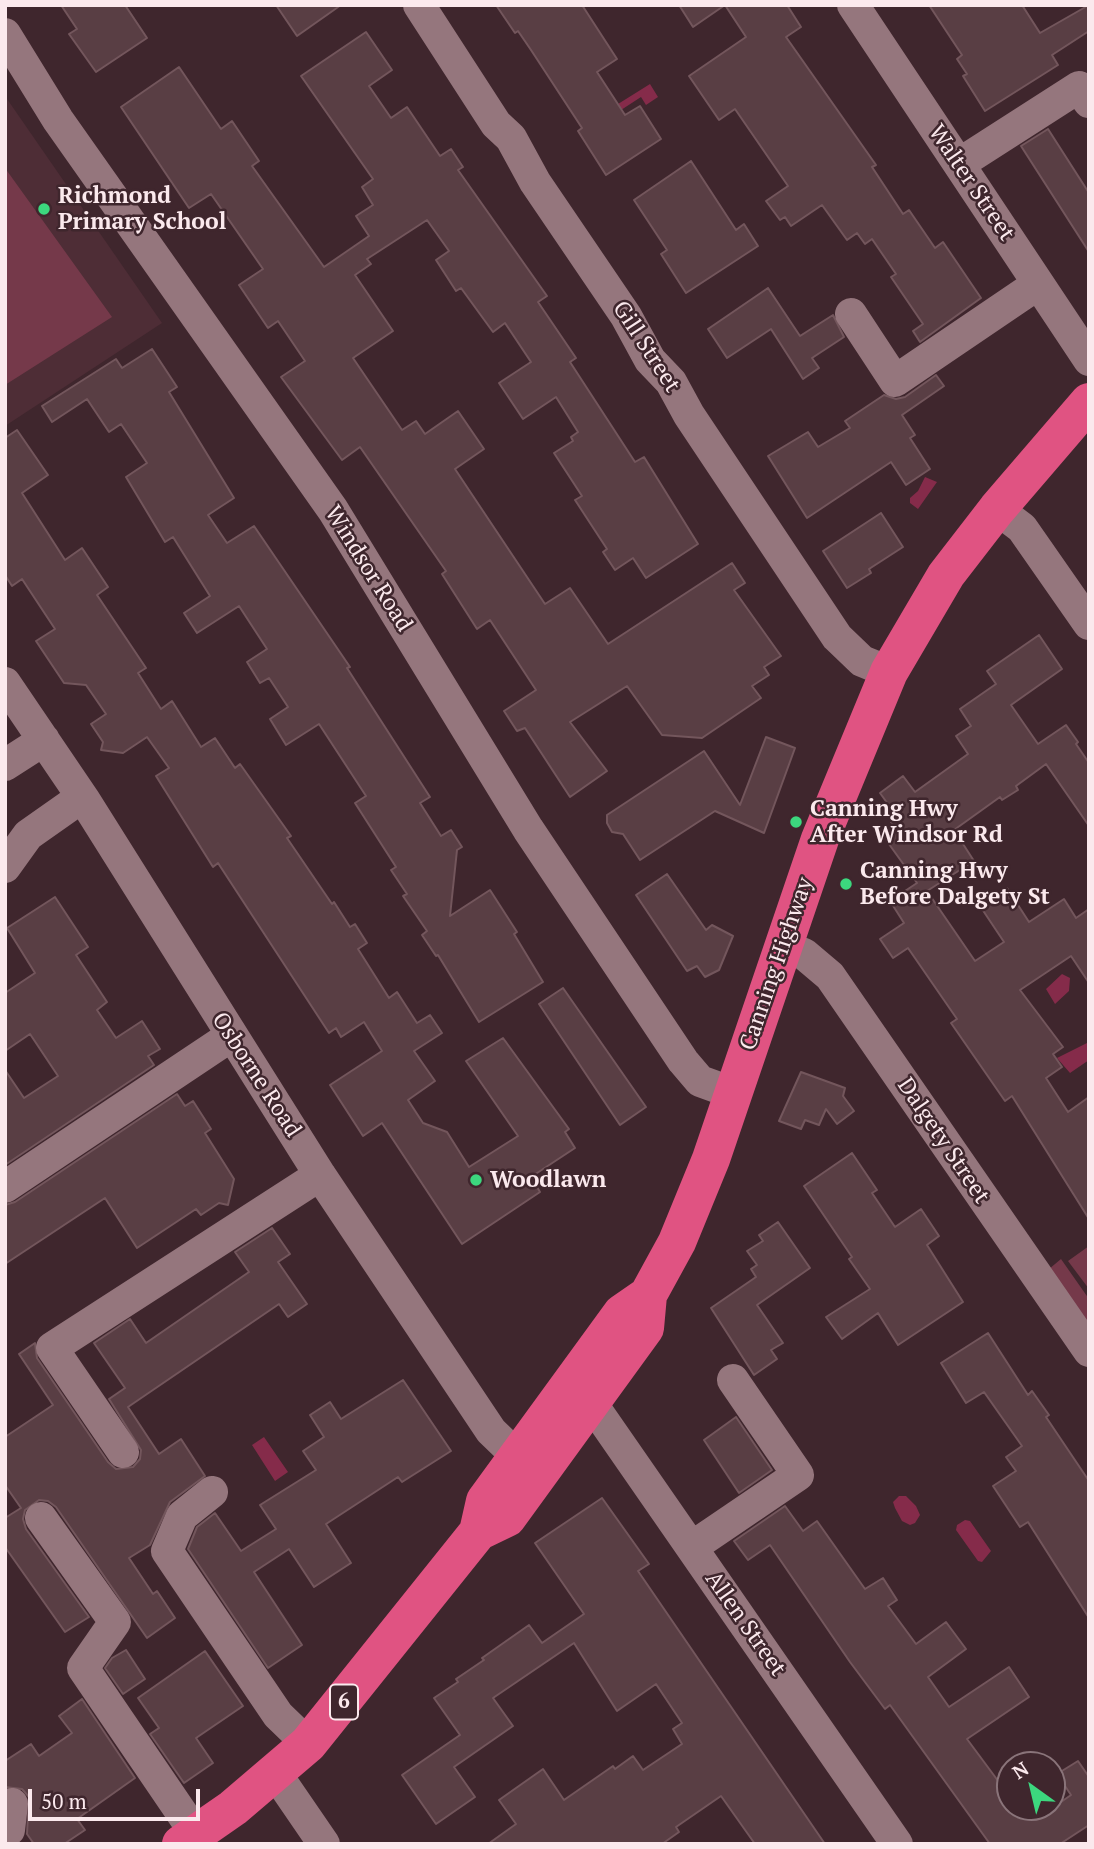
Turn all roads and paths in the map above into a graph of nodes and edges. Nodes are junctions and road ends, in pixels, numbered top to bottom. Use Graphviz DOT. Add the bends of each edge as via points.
graph roads {
  1 [pos="419,5"];
  2 [pos="853,5"];
  3 [pos="5,34"];
  4 [pos="1089,102"];
  5 [pos="958,164"];
  6 [pos="1038,284"];
  7 [pos="851,314"];
  8 [pos="1089,360"];
  9 [pos="1089,402"];
  10 [pos="997,509"];
  11 [pos="1089,624"];
  12 [pos="889,672"];
  13 [pos="5,683"];
  14 [pos="44,740"];
  15 [pos="5,765"];
  16 [pos="82,797"];
  17 [pos="5,867"];
  18 [pos="784,946"];
  19 [pos="231,1036"];
  20 [pos="733,1093"];
  21 [pos="320,1175"];
  22 [pos="5,1187"];
  23 [pos="648,1295"];
  24 [pos="1089,1351"];
  25 [pos="733,1380"];
  26 [pos="592,1404"];
  27 [pos="123,1452"];
  28 [pos="519,1458"];
  29 [pos="212,1492"];
  30 [pos="41,1518"];
  31 [pos="478,1532"];
  32 [pos="691,1547"];
  33 [pos="308,1744"];
  34 [pos="276,1774"];
  35 [pos="188,1840"];
  36 [pos="324,1844"];
  37 [pos="898,1844"];
  1 -- 12 [label="street, Gill Street" via="837,637 862,661"];
  2 -- 5 [label="street, Walter Street"];
  3 -- 20 [label="street, Windsor Road" via="65,131 333,510 528,829 682,1061 700,1081"];
  4 -- 5 [label="street" via="1079,87"];
  5 -- 6 [label="street, Walter Street"];
  6 -- 7 [label="street" via="895,381"];
  6 -- 8 [label="street, Walter Street"];
  9 -- 10 [label="highway, Canning Highway / 6"];
  10 -- 11 [label="street" via="1022,528"];
  10 -- 12 [label="highway, Canning Highway / 6" via="946,575"];
  12 -- 18 [label="highway, Canning Highway / 6" via="820,839"];
  13 -- 14 [label="street, Osborne Road"];
  14 -- 15 [label="street"];
  14 -- 16 [label="street, Osborne Road"];
  16 -- 17 [label="street" via="28,835"];
  16 -- 19 [label="street, Osborne Road"];
  18 -- 20 [label="highway, Canning Highway / 6"];
  18 -- 24 [label="street, Dalgety Street" via="804,954 830,976"];
  19 -- 21 [label="street, Osborne Road"];
  19 -- 22 [label="street"];
  20 -- 23 [label="highway, Canning Highway / 6" via="677,1242"];
  21 -- 27 [label="street" via="52,1348"];
  21 -- 28 [label="street, Osborne Road" via="491,1431"];
  23 -- 26 [label="highway, Canning Highway / 6" via="645,1328"];
  23 -- 28 [label="highway, Canning Highway / 6" via="622,1313"];
  25 -- 32 [label="street" via="798,1475"];
  26 -- 31 [label="highway, Canning Highway / 6" via="508,1518"];
  26 -- 32 [label="street, Allen Street"];
  28 -- 31 [label="highway, Canning Highway / 6" via="485,1501"];
  29 -- 33 [label="street" via="182,1516 167,1551 278,1715"];
  30 -- 35 [label="street" via="115,1622 83,1668"];
  31 -- 33 [label="highway, Canning Highway / 6"];
  32 -- 37 [label="street, Allen Street"];
  33 -- 34 [label="highway, Canning Highway / 6"];
  34 -- 35 [label="highway, Canning Highway / 6"];
  34 -- 36 [label="street"];
}
